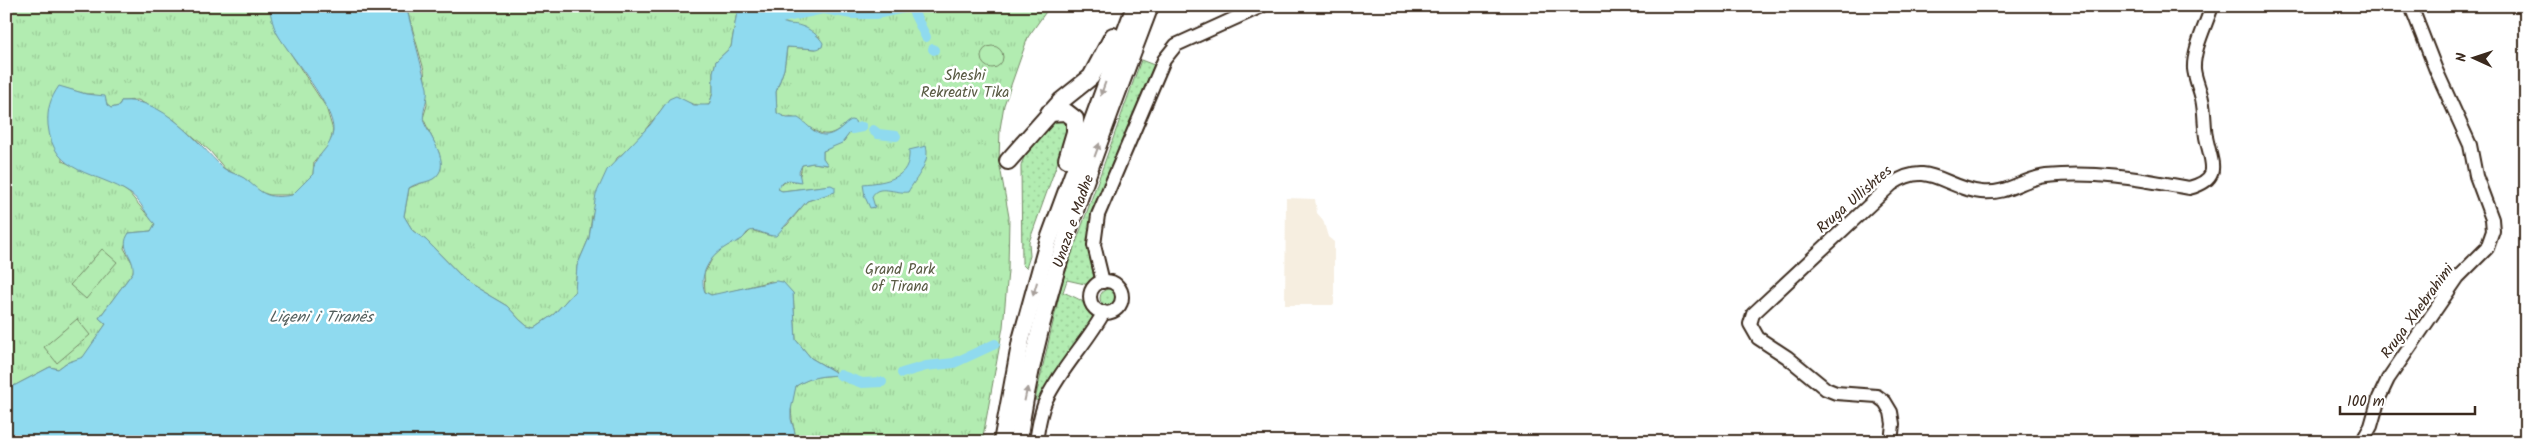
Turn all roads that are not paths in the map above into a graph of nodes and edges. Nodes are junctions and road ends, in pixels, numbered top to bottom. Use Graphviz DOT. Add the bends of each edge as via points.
graph roads {
  1 [pos="1150,6"];
  2 [pos="1262,6"];
  3 [pos="2212,6"];
  4 [pos="2411,6"];
  5 [pos="1134,8"];
  6 [pos="1049,113"];
  7 [pos="1008,161"];
  8 [pos="1051,233"];
  9 [pos="1103,282"];
  10 [pos="1104,312"];
  11 [pos="1002,442"];
  12 [pos="1018,442"];
  13 [pos="1036,442"];
  14 [pos="1891,442"];
  15 [pos="2362,442"];
  12 -- 1 [label="highway, Unaza e Madhe, one-way" via="1043,313 1063,246"];
  2 -- 9 [label="street" via="1176,46 1164,60 1098,215 1094,245"];
  3 -- 14 [label="street, Rruga Ullishtes" via="2194,69 2213,158 2210,177 2202,185 2189,188 2097,174 2044,176 1992,193 1966,190 1934,175 1912,173 1892,184 1753,314 1750,324 1758,338 1788,357 1818,384 1836,393 1877,396 1885,402 1893,424"];
  4 -- 15 [label="street, Rruga Xhebrahimi" via="2470,145 2493,231 2487,248 2458,278 2388,379"];
  5 -- 6 [label="highway" via="1117,27 1091,77"];
  5 -- 8 [label="highway, Unaza e Madhe, one-way"];
  6 -- 7 [label="highway"];
  6 -- 8 [label="highway" via="1070,112 1076,124 1050,210"];
  8 -- 11 [label="highway, Unaza e Madhe, one-way" via="1021,340"];
  9 -- 10 [label="street" via="1093,288 1091,299 1096,309"];
  9 -- 10 [label="street" via="1116,285 1122,296 1117,309"];
  10 -- 13 [label="street" via="1050,393 1042,409"];
}
